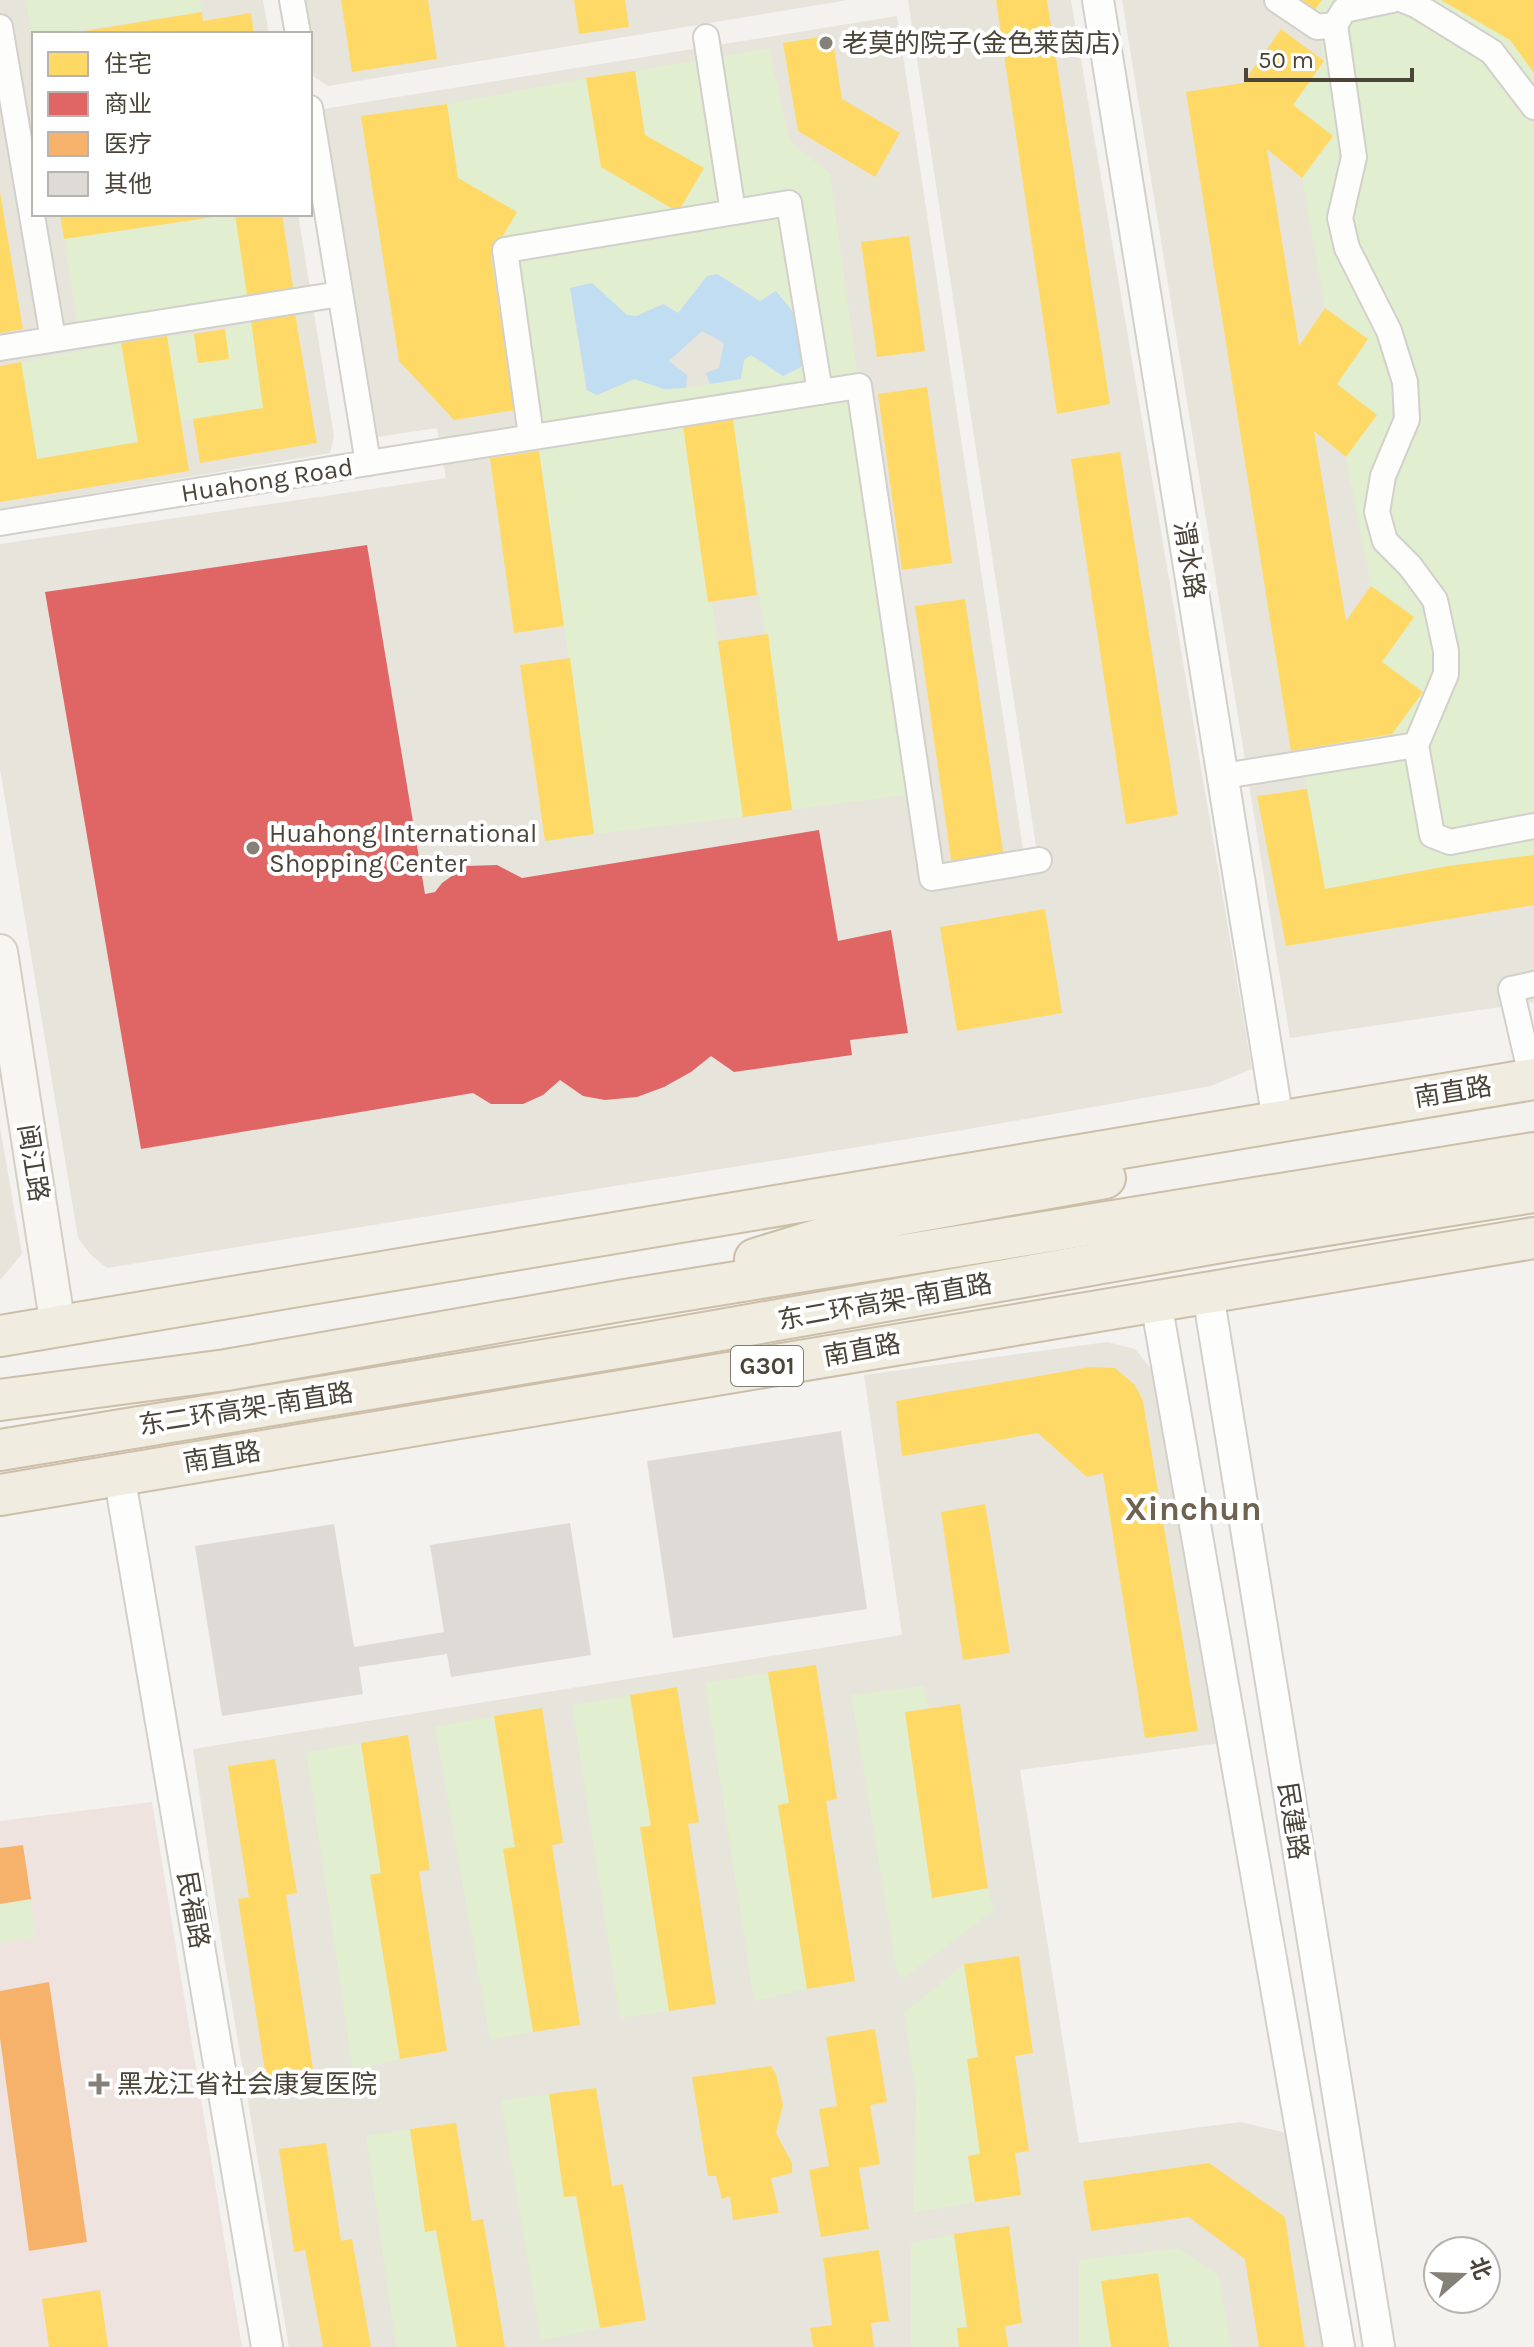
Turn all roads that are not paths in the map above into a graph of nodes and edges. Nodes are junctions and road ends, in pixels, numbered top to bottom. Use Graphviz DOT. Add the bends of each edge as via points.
graph roads {
  1 [pos="292,0"];
  2 [pos="1098,0"];
  3 [pos="1277,0"];
  4 [pos="1392,0"];
  5 [pos="1403,0"];
  6 [pos="1335,25"];
  7 [pos="0,27"];
  8 [pos="298,32"];
  9 [pos="706,37"];
  10 [pos="1534,107"];
  11 [pos="312,120"];
  12 [pos="733,212"];
  13 [pos="32,215"];
  14 [pos="32,216"];
  15 [pos="340,294"];
  16 [pos="53,339"];
  17 [pos="0,348"];
  18 [pos="820,392"];
  19 [pos="531,436"];
  20 [pos="368,463"];
  21 [pos="0,523"];
  22 [pos="1416,745"];
  23 [pos="1224,776"];
  24 [pos="1534,826"];
  25 [pos="1039,860"];
  26 [pos="0,952"];
  27 [pos="1534,984"];
  28 [pos="0,1069"];
  29 [pos="1533,1087"];
  30 [pos="1278,1121"];
  31 [pos="1534,1153"];
  32 [pos="1534,1192"];
  33 [pos="1534,1216"];
  34 [pos="1534,1238"];
  35 [pos="1208,1294"];
  36 [pos="625,1300"];
  37 [pos="1156,1302"];
  38 [pos="49,1329"];
  39 [pos="0,1336"];
  40 [pos="641,1344"];
  41 [pos="0,1400"];
  42 [pos="0,1450"];
  43 [pos="119,1474"];
  44 [pos="0,1495"];
  45 [pos="267,2347"];
  46 [pos="1339,2347"];
  47 [pos="1379,2347"];
  1 -- 8 [label="street"];
  2 -- 23 [label="street, 渭水路"];
  3 -- 6 [label="street" via="1317,27"];
  4 -- 6 [label="street" via="1344,10"];
  5 -- 10 [label="street" via="1492,52"];
  6 -- 22 [label="street" via="1354,157 1340,218 1347,248 1389,331 1405,382 1407,419 1383,476 1377,512 1385,541 1435,600 1446,651 1446,674"];
  7 -- 13 [label="street"];
  9 -- 12 [label="street"];
  11 -- 15 [label="street, Huahong Road"];
  12 -- 18 [label="street" via="789,203"];
  12 -- 19 [label="street" via="505,250"];
  14 -- 16 [label="street"];
  15 -- 16 [label="street"];
  15 -- 20 [label="street, Huahong Road"];
  16 -- 17 [label="street"];
  18 -- 19 [label="street"];
  18 -- 25 [label="street" via="859,386 932,878"];
  19 -- 20 [label="street"];
  20 -- 21 [label="street, Huahong Road"];
  22 -- 23 [label="street"];
  22 -- 24 [label="street" via="1432,835 1450,842"];
  23 -- 30 [label="street, 渭水路"];
  26 -- 38 [label="main road, 闽江路"];
  27 -- 29 [label="street" via="1511,989"];
  28 -- 38 [label="main road, 闽江路"];
  29 -- 30 [label="highway, 南直路"];
  29 -- 36 [label="highway" via="898,1215"];
  30 -- 38 [label="highway, 南直路"];
  31 -- 36 [label="highway, 东二环高架-南直路"];
  32 -- 40 [label="highway, 东二环高架-南直路"];
  33 -- 40 [label="highway" via="931,1316"];
  34 -- 35 [label="highway, 南直路 / G301"];
  35 -- 37 [label="highway, 南直路 / G301"];
  35 -- 47 [label="street, 民建路"];
  36 -- 41 [label="highway, 东二环高架-南直路" via="226,1370"];
  37 -- 43 [label="highway, 南直路 / G301"];
  37 -- 46 [label="street, 民建路"];
  38 -- 39 [label="highway, 南直路"];
  40 -- 42 [label="highway, 东二环高架-南直路"];
  43 -- 44 [label="highway, 南直路 / G301"];
  43 -- 45 [label="street, 民福路"];
}
